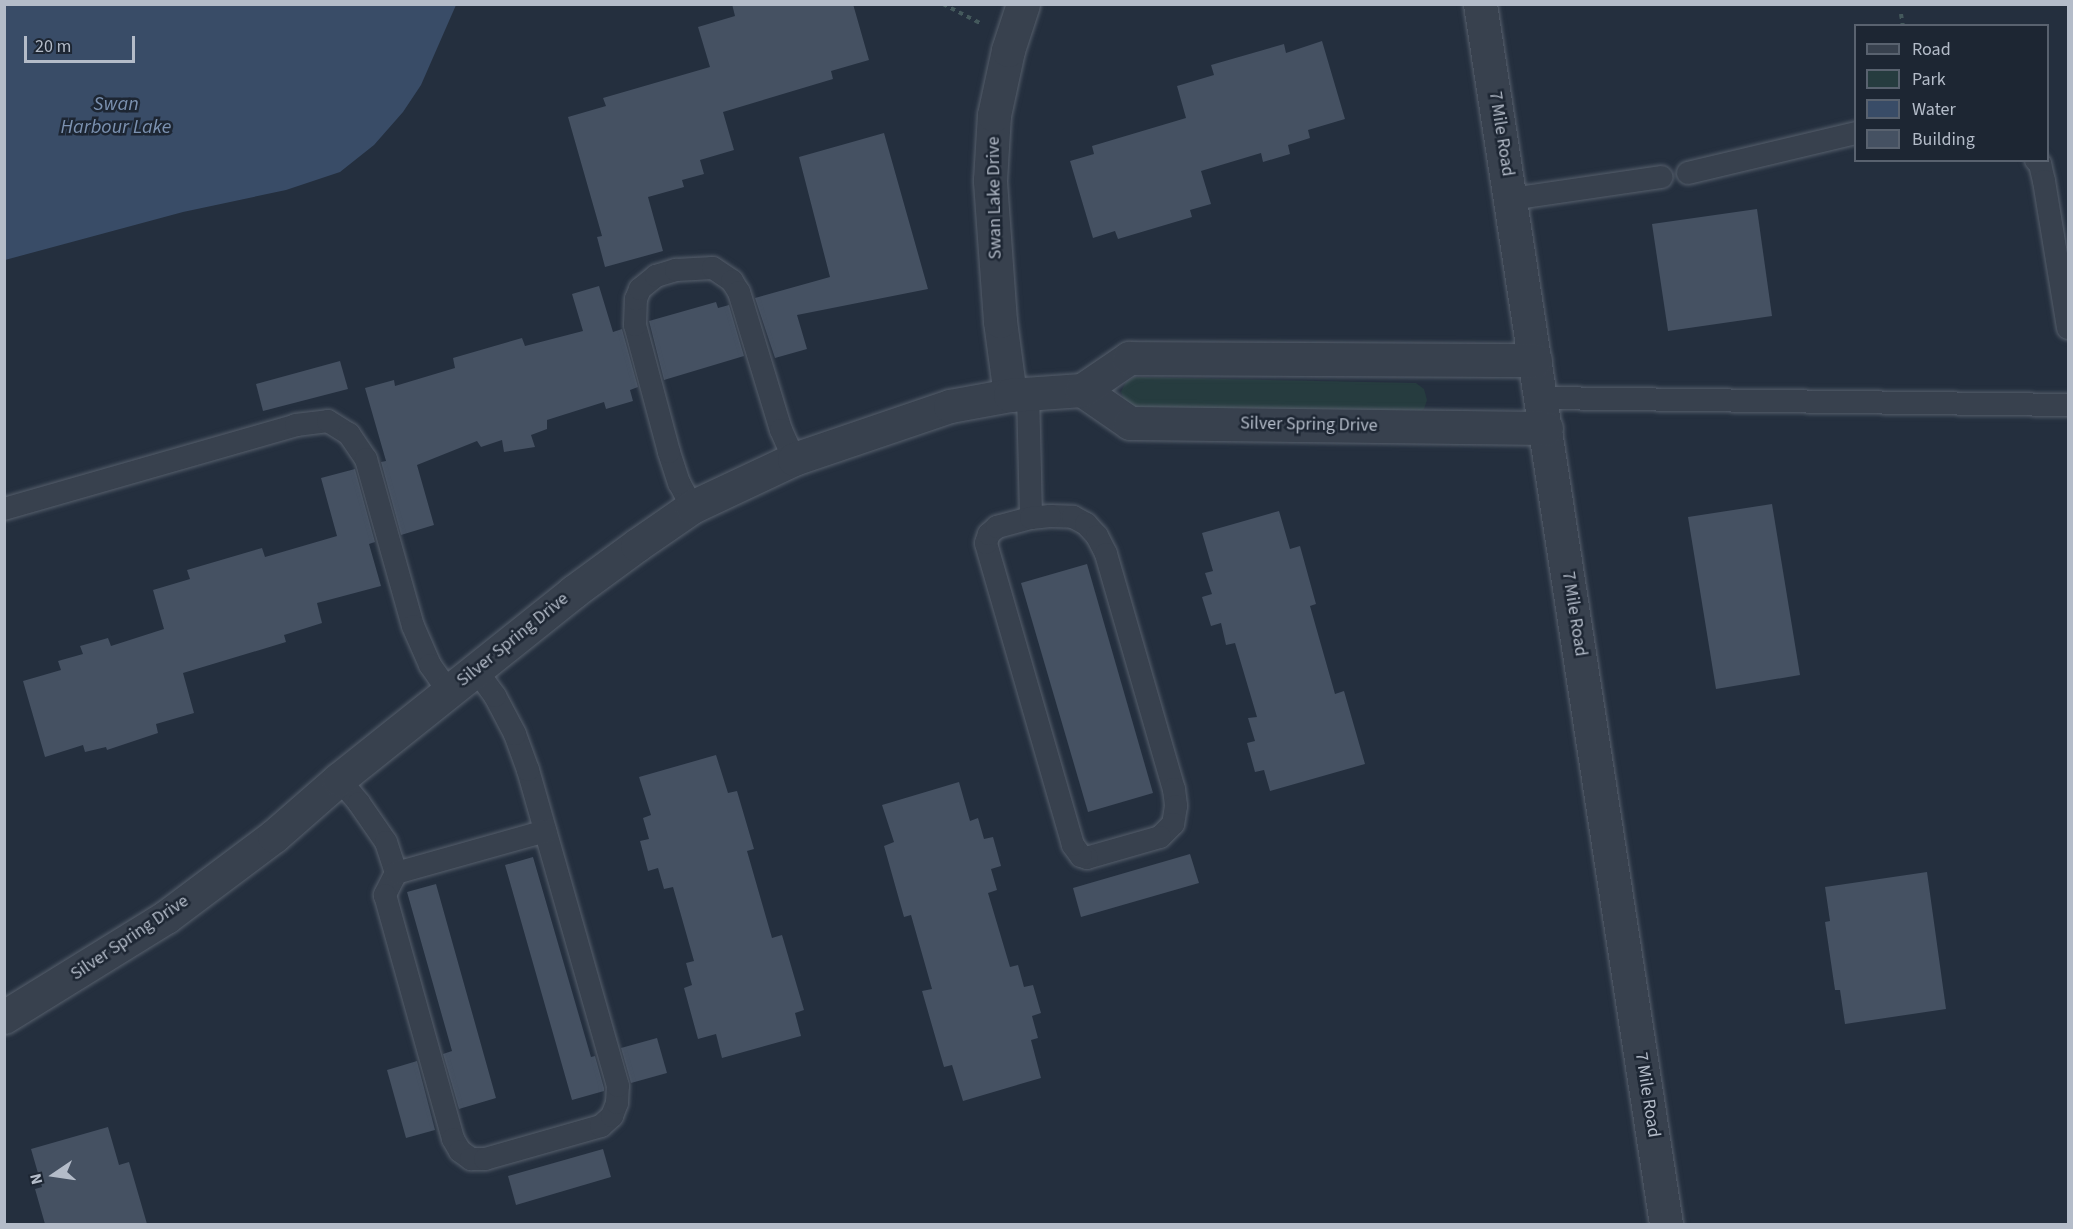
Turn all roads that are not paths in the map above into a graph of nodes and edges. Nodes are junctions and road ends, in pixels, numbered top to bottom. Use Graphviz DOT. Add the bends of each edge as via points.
graph roads {
  1 [pos="1023,4"];
  2 [pos="1480,4"];
  3 [pos="1854,134"];
  4 [pos="2040,171"];
  5 [pos="1688,173"];
  6 [pos="1661,177"];
  7 [pos="1511,199"];
  8 [pos="2068,328"];
  9 [pos="1535,360"];
  10 [pos="1082,390"];
  11 [pos="1019,394"];
  12 [pos="2068,405"];
  13 [pos="1544,413"];
  14 [pos="794,459"];
  15 [pos="692,507"];
  16 [pos="4,509"];
  17 [pos="1030,518"];
  18 [pos="476,670"];
  19 [pos="449,692"];
  20 [pos="339,779"];
  21 [pos="545,831"];
  22 [pos="396,873"];
  23 [pos="4,1017"];
  24 [pos="1666,1224"];
  1 -- 11 [label="street, Swan Lake Drive" via="994,115 990,180 999,321"];
  2 -- 7 [label="street, 7 Mile Road"];
  3 -- 5 [label="lane"];
  4 -- 8 [label="lane"];
  6 -- 7 [label="lane"];
  7 -- 9 [label="street, 7 Mile Road"];
  9 -- 10 [label="street" via="1129,358"];
  9 -- 13 [label="street, 7 Mile Road"];
  10 -- 11 [label="street, Silver Spring Drive"];
  10 -- 13 [label="street, Silver Spring Drive" via="1130,423"];
  11 -- 14 [label="street, Silver Spring Drive" via="950,406"];
  11 -- 17 [label="lane"];
  12 -- 13 [label="lane"];
  13 -- 24 [label="street, 7 Mile Road"];
  14 -- 15 [label="street, Silver Spring Drive"];
  14 -- 15 [label="lane" via="732,281 713,268 676,270 656,276 640,289 635,326 669,452"];
  15 -- 18 [label="street, Silver Spring Drive" via="573,592"];
  16 -- 19 [label="lane" via="296,425 328,422 349,434 366,459 413,626 430,665"];
  17 -- 17 [label="lane" via="997,527 986,543 1073,845 1087,858 1160,837 1168,831 1176,806 1174,789 1106,554 1097,536 1073,517"];
  18 -- 19 [label="street, Silver Spring Drive"];
  18 -- 21 [label="lane" via="515,734"];
  19 -- 20 [label="street, Silver Spring Drive"];
  20 -- 22 [label="lane" via="386,842"];
  20 -- 23 [label="street, Silver Spring Drive" via="274,836 166,917"];
  21 -- 22 [label="lane"];
  21 -- 22 [label="lane" via="618,1086 617,1103 612,1116 601,1126 500,1156 471,1159 453,1139 385,896"];
}
